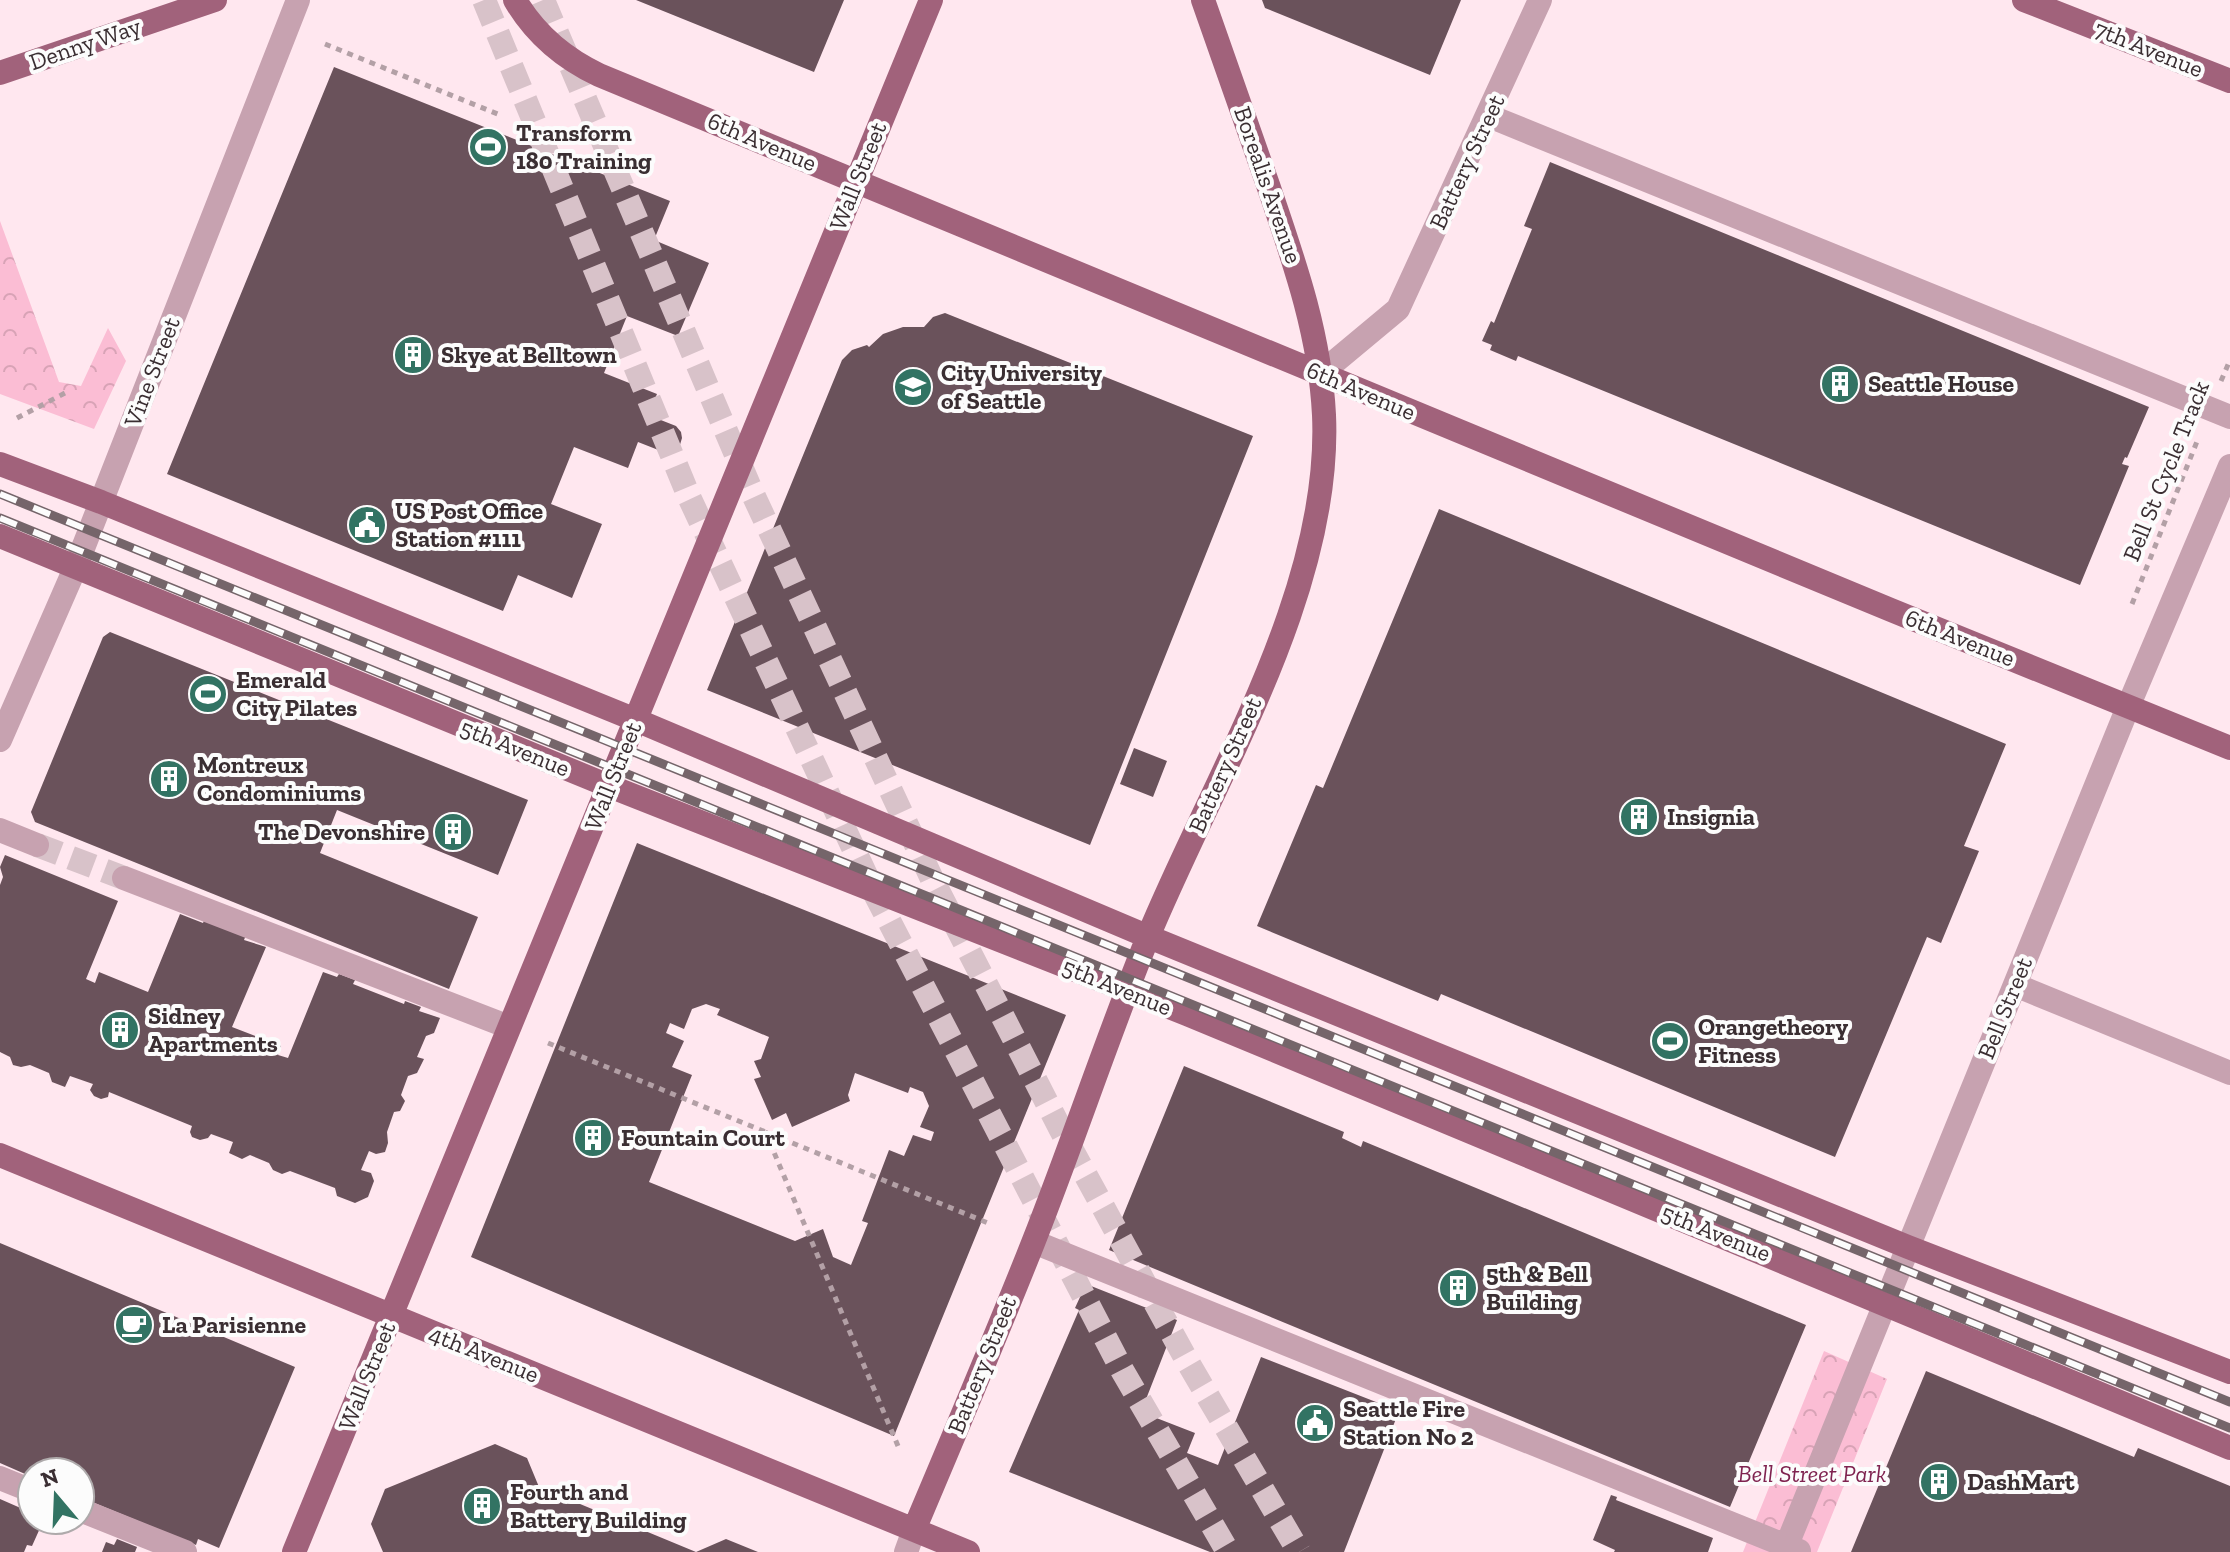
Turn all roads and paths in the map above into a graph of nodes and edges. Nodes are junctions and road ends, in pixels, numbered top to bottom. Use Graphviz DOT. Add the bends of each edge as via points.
graph roads {
  1 [pos="215,0"];
  2 [pos="298,0"];
  3 [pos="515,0"];
  4 [pos="931,0"];
  5 [pos="1203,0"];
  6 [pos="1540,0"];
  7 [pos="2024,0"];
  8 [pos="190,4"];
  9 [pos="325,44"];
  10 [pos="0,73"];
  11 [pos="2230,81"];
  12 [pos="500,115"];
  13 [pos="1489,116"];
  14 [pos="856,181"];
  15 [pos="2230,360"];
  16 [pos="1320,374"];
  17 [pos="67,392"];
  18 [pos="2220,413"];
  19 [pos="17,418"];
  20 [pos="0,464"];
  21 [pos="2230,466"];
  22 [pos="101,502"];
  23 [pos="0,536"];
  24 [pos="76,566"];
  25 [pos="2135,595"];
  26 [pos="2128,707"];
  27 [pos="636,720"];
  28 [pos="0,740"];
  29 [pos="2230,748"];
  30 [pos="609,786"];
  31 [pos="0,830"];
  32 [pos="37,845"];
  33 [pos="124,878"];
  34 [pos="1149,937"];
  35 [pos="2015,985"];
  36 [pos="1128,990"];
  37 [pos="509,1027"];
  38 [pos="548,1043"];
  39 [pos="2230,1073"];
  40 [pos="765,1131"];
  41 [pos="0,1155"];
  42 [pos="988,1223"];
  43 [pos="1034,1242"];
  44 [pos="1908,1247"];
  45 [pos="1884,1303"];
  46 [pos="391,1316"];
  47 [pos="2230,1372"];
  48 [pos="898,1446"];
  49 [pos="2230,1448"];
  50 [pos="96,1516"];
  51 [pos="910,1541"];
  52 [pos="1791,1550"];
  53 [pos="185,1552"];
  54 [pos="294,1552"];
  55 [pos="968,1552"];
  1 -- 8 [label="main road, Denny Way"];
  2 -- 22 [label="street, Vine Street"];
  3 -- 14 [label="main road, 6th Avenue" via="548,42 581,66"];
  4 -- 14 [label="main road, Wall Street"];
  5 -- 16 [label="main road, Borealis Avenue" via="1301,282"];
  6 -- 13 [label="street, Battery Street"];
  7 -- 11 [label="main road, 7th Avenue"];
  8 -- 10 [label="main road, Denny Way"];
  9 -- 12 [label="path"];
  13 -- 16 [label="street, Battery Street" via="1398,309"];
  13 -- 18 [label="street"];
  14 -- 16 [label="main road, 6th Avenue"];
  14 -- 27 [label="main road, Wall Street"];
  15 -- 18 [label="path, Bell St Cycle Track"];
  16 -- 26 [label="main road, 6th Avenue"];
  16 -- 34 [label="main road, Battery Street" via="1323,463 1304,570 1258,692"];
  17 -- 19 [label="path"];
  18 -- 25 [label="path, Bell St Cycle Track"];
  20 -- 22 [label="main road"];
  21 -- 26 [label="street, Bell Street"];
  22 -- 24 [label="street, Vine Street"];
  22 -- 27 [label="main road"];
  23 -- 24 [label="main road, 5th Avenue"];
  24 -- 28 [label="street, Vine Street"];
  24 -- 30 [label="main road, 5th Avenue"];
  26 -- 29 [label="main road, 6th Avenue"];
  26 -- 35 [label="street, Bell Street"];
  27 -- 30 [label="main road, Wall Street"];
  27 -- 34 [label="main road"];
  30 -- 36 [label="main road, 5th Avenue"];
  30 -- 37 [label="main road, Wall Street"];
  31 -- 32 [label="street"];
  33 -- 37 [label="street"];
  34 -- 36 [label="main road, Battery Street"];
  34 -- 44 [label="main road"];
  35 -- 39 [label="street"];
  35 -- 44 [label="street, Bell Street"];
  36 -- 43 [label="main road, Battery Street"];
  36 -- 45 [label="main road, 5th Avenue"];
  37 -- 46 [label="main road, Wall Street"];
  38 -- 40 [label="path"];
  40 -- 42 [label="path"];
  40 -- 48 [label="path"];
  41 -- 46 [label="main road, 4th Avenue"];
  43 -- 51 [label="main road, Battery Street"];
  43 -- 52 [label="street"];
  44 -- 45 [label="street, Bell Street"];
  44 -- 47 [label="main road"];
  45 -- 49 [label="main road, 5th Avenue"];
  45 -- 52 [label="street, Bell Street"];
  46 -- 51 [label="main road, 4th Avenue"];
  46 -- 54 [label="main road, Wall Street"];
  50 -- 53 [label="street"];
  51 -- 55 [label="main road, 4th Avenue"];
}
